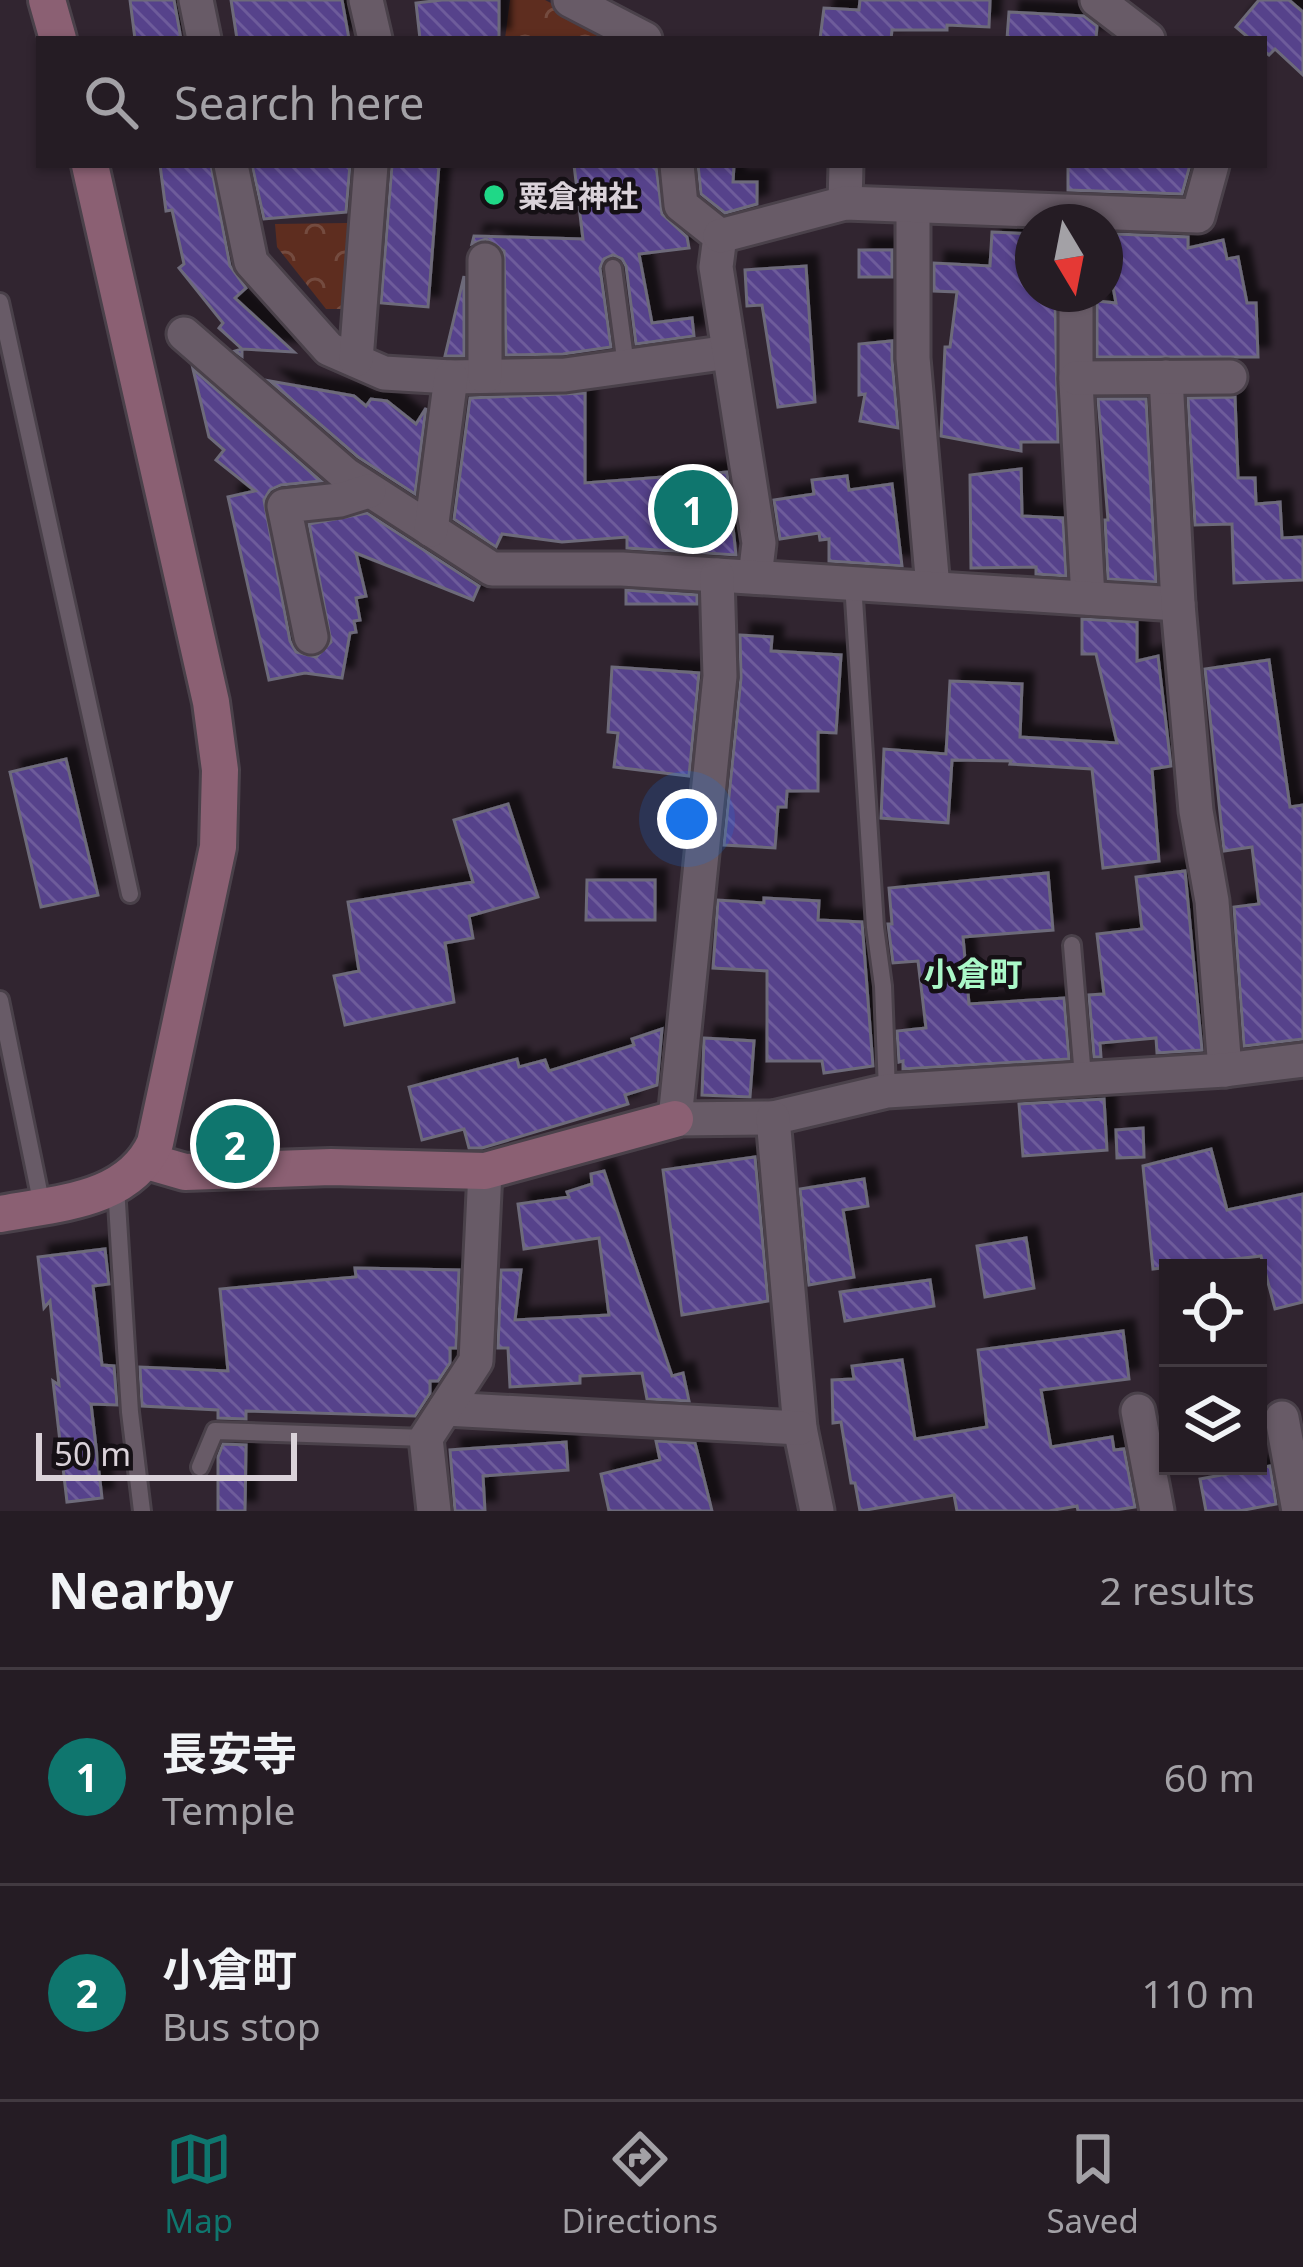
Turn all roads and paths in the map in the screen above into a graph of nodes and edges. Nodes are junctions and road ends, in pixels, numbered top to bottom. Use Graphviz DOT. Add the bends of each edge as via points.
graph roads {
  1 [pos="47,0"];
  2 [pos="196,0"];
  3 [pos="366,0"];
  4 [pos="572,0"];
  5 [pos="1097,0"];
  6 [pos="57,36"];
  7 [pos="204,36"];
  8 [pos="374,36"];
  9 [pos="639,36"];
  10 [pos="1144,36"];
  11 [pos="91,168"];
  12 [pos="232,168"];
  13 [pos="371,168"];
  14 [pos="677,168"];
  15 [pos="846,168"];
  16 [pos="1211,168"];
  17 [pos="845,202"];
  18 [pos="914,206"];
  19 [pos="1015,213"];
  20 [pos="1123,217"];
  21 [pos="720,236"];
  22 [pos="485,260"];
  23 [pos="614,268"];
  24 [pos="0,302"];
  25 [pos="1076,312"];
  26 [pos="184,334"];
  27 [pos="728,352"];
  28 [pos="356,360"];
  29 [pos="626,366"];
  30 [pos="485,376"];
  31 [pos="451,377"];
  32 [pos="1166,377"];
  33 [pos="1230,377"];
  34 [pos="1076,378"];
  35 [pos="369,491"];
  36 [pos="431,530"];
  37 [pos="717,575"];
  38 [pos="755,578"];
  39 [pos="853,583"];
  40 [pos="933,588"];
  41 [pos="1088,598"];
  42 [pos="1178,604"];
  43 [pos="311,637"];
  44 [pos="130,894"];
  45 [pos="1072,944"];
  46 [pos="0,1000"];
  47 [pos="1303,1060"];
  48 [pos="1225,1070"];
  49 [pos="1083,1077"];
  50 [pos="887,1091"];
  51 [pos="773,1118"];
  52 [pos="675,1119"];
  53 [pos="147,1161"];
  54 [pos="485,1172"];
  55 [pos="116,1186"];
  56 [pos="42,1205"];
  57 [pos="0,1214"];
  58 [pos="445,1409"];
  59 [pos="1138,1411"];
  60 [pos="1282,1418"];
  61 [pos="800,1427"];
  62 [pos="426,1438"];
  63 [pos="200,1467"];
  64 [pos="142,1511"];
  65 [pos="434,1511"];
  66 [pos="818,1511"];
  67 [pos="1157,1511"];
  68 [pos="1299,1511"];
  1 -- 6 [label="street"];
  2 -- 7 [label="street"];
  3 -- 8 [label="street"];
  4 -- 9 [label="street"];
  5 -- 10 [label="street"];
  11 -- 53 [label="street" via="220,770 218,847"];
  12 -- 28 [label="street" via="251,262 329,349"];
  13 -- 28 [label="street"];
  14 -- 21 [label="street" via="681,205"];
  15 -- 17 [label="street"];
  16 -- 20 [label="street" via="1198,216"];
  17 -- 18 [label="street"];
  17 -- 21 [label="street"];
  18 -- 19 [label="street"];
  18 -- 40 [label="street" via="913,358"];
  21 -- 27 [label="street" via="716,267"];
  22 -- 30 [label="street"];
  23 -- 29 [label="lane"];
  24 -- 44 [label="lane"];
  25 -- 34 [label="street"];
  26 -- 35 [label="street"];
  27 -- 29 [label="street"];
  27 -- 38 [label="street" via="759,543"];
  28 -- 31 [label="street" via="385,373"];
  29 -- 30 [label="street"];
  30 -- 31 [label="street"];
  31 -- 36 [label="street"];
  32 -- 33 [label="street"];
  32 -- 34 [label="street"];
  32 -- 42 [label="street"];
  34 -- 41 [label="street"];
  35 -- 36 [label="street"];
  35 -- 43 [label="street" via="284,506"];
  36 -- 37 [label="street" via="492,569"];
  37 -- 38 [label="street"];
  37 -- 52 [label="street" via="720,676"];
  38 -- 39 [label="street"];
  39 -- 40 [label="street"];
  39 -- 50 [label="lane"];
  40 -- 41 [label="street"];
  41 -- 42 [label="street"];
  42 -- 48 [label="street"];
  45 -- 49 [label="lane"];
  46 -- 56 [label="lane"];
  47 -- 48 [label="street"];
  48 -- 49 [label="street"];
  49 -- 50 [label="street"];
  50 -- 51 [label="street"];
  51 -- 52 [label="street"];
  51 -- 61 [label="street"];
  52 -- 54 [label="street"];
  53 -- 54 [label="street" via="184,1172"];
  53 -- 55 [label="street"];
  54 -- 58 [label="street" via="476,1361"];
  55 -- 56 [label="street"];
  55 -- 64 [label="lane"];
  56 -- 57 [label="street"];
  58 -- 61 [label="street"];
  58 -- 62 [label="street"];
  59 -- 67 [label="street"];
  60 -- 68 [label="street"];
  61 -- 66 [label="street"];
  62 -- 63 [label="lane" via="215,1431"];
  62 -- 65 [label="street"];
}
